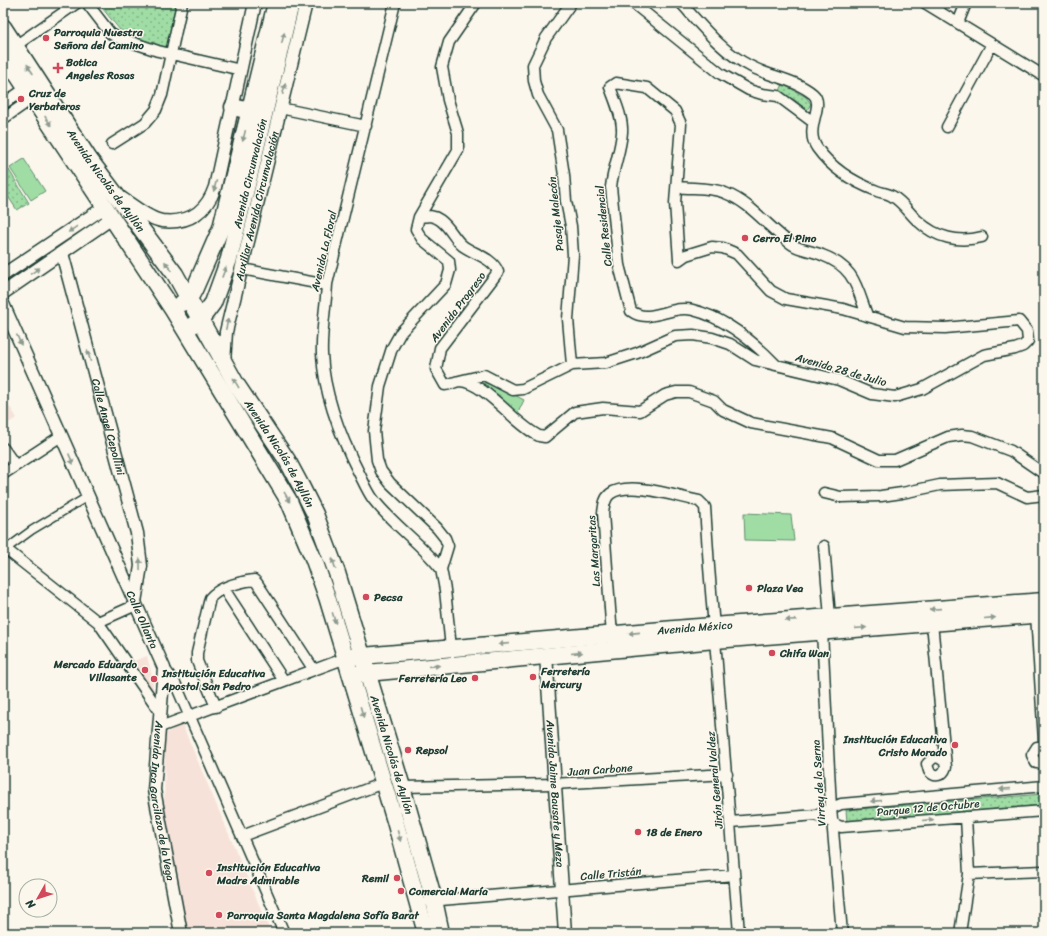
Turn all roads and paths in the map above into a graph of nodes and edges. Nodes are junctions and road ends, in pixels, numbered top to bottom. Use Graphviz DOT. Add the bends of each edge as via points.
graph roads {
  1 [pos="77,3"];
  2 [pos="87,3"];
  3 [pos="182,3"];
  4 [pos="255,3"];
  5 [pos="276,3"];
  6 [pos="291,3"];
  7 [pos="306,3"];
  8 [pos="395,3"];
  9 [pos="476,3"];
  10 [pos="571,3"];
  11 [pos="633,3"];
  12 [pos="681,3"];
  13 [pos="925,3"];
  14 [pos="966,3"];
  15 [pos="958,23"];
  16 [pos="3,27"];
  17 [pos="992,44"];
  18 [pos="9,49"];
  19 [pos="170,54"];
  20 [pos="241,70"];
  21 [pos="1044,76"];
  22 [pos="29,93"];
  23 [pos="3,104"];
  24 [pos="233,107"];
  25 [pos="280,108"];
  26 [pos="250,111"];
  27 [pos="3,119"];
  28 [pos="813,122"];
  29 [pos="366,126"];
  30 [pos="946,127"];
  31 [pos="112,144"];
  32 [pos="677,187"];
  33 [pos="111,206"];
  34 [pos="419,217"];
  35 [pos="982,236"];
  36 [pos="62,253"];
  37 [pos="242,269"];
  38 [pos="3,275"];
  39 [pos="327,285"];
  40 [pos="3,293"];
  41 [pos="189,299"];
  42 [pos="3,304"];
  43 [pos="173,310"];
  44 [pos="866,314"];
  45 [pos="201,320"];
  46 [pos="184,331"];
  47 [pos="224,363"];
  48 [pos="572,365"];
  49 [pos="776,365"];
  50 [pos="459,381"];
  51 [pos="61,436"];
  52 [pos="3,448"];
  53 [pos="15,465"];
  54 [pos="1040,471"];
  55 [pos="3,474"];
  56 [pos="824,493"];
  57 [pos="1044,495"];
  58 [pos="87,497"];
  59 [pos="824,546"];
  60 [pos="4,548"];
  61 [pos="441,569"];
  62 [pos="224,589"];
  63 [pos="1044,601"];
  64 [pos="136,604"];
  65 [pos="1040,614"];
  66 [pos="830,617"];
  67 [pos="98,622"];
  68 [pos="932,623"];
  69 [pos="822,631"];
  70 [pos="715,633"];
  71 [pos="612,636"];
  72 [pos="451,648"];
  73 [pos="362,655"];
  74 [pos="546,655"];
  75 [pos="346,658"];
  76 [pos="164,668"];
  77 [pos="314,670"];
  78 [pos="367,672"];
  79 [pos="351,674"];
  80 [pos="284,681"];
  81 [pos="216,706"];
  82 [pos="161,713"];
  83 [pos="190,716"];
  84 [pos="160,727"];
  85 [pos="1044,741"];
  86 [pos="1044,747"];
  87 [pos="944,761"];
  88 [pos="1044,763"];
  89 [pos="727,774"];
  90 [pos="383,784"];
  91 [pos="553,784"];
  92 [pos="1044,786"];
  93 [pos="402,787"];
  94 [pos="831,808"];
  95 [pos="1044,811"];
  96 [pos="816,815"];
  97 [pos="966,817"];
  98 [pos="731,822"];
  99 [pos="833,825"];
  100 [pos="242,836"];
  101 [pos="1044,871"];
  102 [pos="969,874"];
  103 [pos="734,875"];
  104 [pos="562,890"];
  105 [pos="434,900"];
  106 [pos="418,902"];
  107 [pos="181,933"];
  108 [pos="284,933"];
  109 [pos="426,933"];
  110 [pos="441,933"];
  111 [pos="565,933"];
  112 [pos="739,933"];
  113 [pos="842,933"];
  114 [pos="960,933"];
  1 -- 18 [label="street"];
  2 -- 19 [label="street" via="116,37"];
  3 -- 19 [label="street"];
  4 -- 20 [label="street"];
  5 -- 26 [label="main road, Avenida Circunvalación"];
  45 -- 6 [label="main road, Avenida Circunvalación, one-way" via="213,303 229,259"];
  25 -- 7 [label="street, Auxiliar Avenida Circunvalación, one-way"];
  8 -- 29 [label="street, Avenida La Floral"];
  9 -- 34 [label="street" via="449,42 442,67 458,133 458,150"];
  10 -- 48 [label="street, Pasaje Malecón" via="546,38 533,66 538,95 557,130 571,226 568,319"];
  11 -- 28 [label="street" via="721,74 748,90 778,96"];
  12 -- 28 [label="street" via="738,59 794,83 817,98 819,103"];
  13 -- 15 [label="street"];
  14 -- 15 [label="street"];
  15 -- 17 [label="street"];
  16 -- 18 [label="main road, Avenida Nicolás de Ayllón"];
  17 -- 21 [label="street"];
  17 -- 30 [label="street"];
  18 -- 22 [label="main road, Avenida Nicolás de Ayllón"];
  33 -- 18 [label="main road, Avenida Nicolás de Ayllón, one-way" via="89,159"];
  19 -- 20 [label="street"];
  19 -- 31 [label="street" via="162,95 156,110 145,123"];
  20 -- 24 [label="street"];
  22 -- 23 [label="street"];
  22 -- 27 [label="street"];
  22 -- 33 [label="main road, Avenida Nicolás de Ayllón, one-way"];
  24 -- 26 [label="main road"];
  24 -- 33 [label="street, one-way" via="213,192 207,206 182,219 161,221"];
  25 -- 29 [label="street"];
  25 -- 37 [label="street, Auxiliar Avenida Circunvalación"];
  26 -- 41 [label="main road, Avenida Circunvalación, one-way" via="215,247"];
  28 -- 35 [label="street" via="811,134 815,145 837,170 861,184 892,196 918,221 941,236 969,240"];
  29 -- 39 [label="street, Avenida La Floral"];
  32 -- 44 [label="street" via="726,193 794,246 833,259 856,282"];
  32 -- 44 [label="street, Avenida 28 de Julio" via="675,203 679,260 705,249 723,248 737,254 771,291 786,300"];
  32 -- 49 [label="street, Calle Residencial" via="681,124 675,111 647,88 616,83 610,88 622,130 611,187 619,265 631,311 650,316 677,309 692,309 734,329"];
  33 -- 36 [label="street"];
  33 -- 38 [label="street, one-way"];
  41 -- 33 [label="main road, Avenida Nicolás de Ayllón, one-way" via="175,274"];
  33 -- 43 [label="main road, Avenida Nicolás de Ayllón"];
  34 -- 50 [label="street, Avenida Progreso" via="431,216 442,221 462,246 490,261 498,272 440,348 436,369 438,375 445,385"];
  34 -- 61 [label="street" via="416,229 422,239 449,261 450,270 446,284 401,332 392,348 380,386 374,431 376,460 381,471 445,538 448,546"];
  40 -- 36 [label="street, one-way"];
  64 -- 36 [label="street, Calle Angel Cepollini, one-way" via="141,566 137,533"];
  37 -- 39 [label="street"];
  47 -- 37 [label="street, Auxiliar Avenida Circunvalación, one-way" via="226,332"];
  39 -- 61 [label="street, Avenida La Floral" via="322,355 333,410 348,450 372,498 396,524 429,553"];
  41 -- 43 [label="main road, Avenida Circunvalación"];
  41 -- 45 [label="main road, Avenida Nicolás de Ayllón"];
  42 -- 51 [label="street, Calle Ollanta, one-way"];
  43 -- 46 [label="main road, Avenida Nicolás de Ayllón"];
  44 -- 49 [label="street, Avenida 28 de Julio" via="905,327 945,328 1019,321 1027,331 1028,341 1015,349 984,355 922,389 895,397 872,394 839,380"];
  45 -- 46 [label="main road, Avenida Circunvalación"];
  45 -- 47 [label="main road, Avenida Nicolás de Ayllón"];
  46 -- 75 [label="main road, Avenida Nicolás de Ayllón, one-way" via="289,501 314,560"];
  73 -- 47 [label="main road, Avenida Nicolás de Ayllón, one-way" via="315,514 287,460 247,403"];
  48 -- 49 [label="street, Avenida 28 de Julio" via="606,363 675,336 693,335 730,344 755,360"];
  48 -- 50 [label="street, Avenida 28 de Julio" via="523,389 513,390 484,375"];
  50 -- 54 [label="street, Avenida Progreso" via="489,395 534,434 545,437 575,412 603,408 640,411 665,395 689,392 714,401 723,410 751,423 832,438 879,460 895,460 948,437 972,436 1011,451"];
  51 -- 53 [label="street"];
  51 -- 58 [label="street, Calle Ollanta, one-way"];
  52 -- 53 [label="street"];
  53 -- 55 [label="street"];
  56 -- 57 [label="street" via="841,497 881,496 940,485 997,484 1027,497"];
  58 -- 60 [label="street"];
  58 -- 64 [label="street, Calle Ollanta"];
  59 -- 66 [label="street"];
  60 -- 67 [label="street"];
  61 -- 72 [label="street"];
  62 -- 77 [label="street" via="254,580"];
  62 -- 80 [label="street"];
  62 -- 81 [label="street" via="210,598 197,653 200,668"];
  63 -- 66 [label="main road, Avenida México, one-way"];
  64 -- 67 [label="street"];
  64 -- 76 [label="street, Calle Ollanta"];
  68 -- 65 [label="main road, Avenida México, one-way"];
  65 -- 85 [label="street"];
  66 -- 70 [label="main road, Avenida México, one-way"];
  67 -- 82 [label="street"];
  69 -- 68 [label="main road, Avenida México, one-way"];
  68 -- 87 [label="street"];
  69 -- 70 [label="main road, Avenida México"];
  69 -- 94 [label="street, Virrey de la Serna"];
  70 -- 71 [label="main road, Avenida México, one-way"];
  70 -- 71 [label="street, Las Margaritas" via="705,507 699,501 634,488 609,494 602,513"];
  74 -- 70 [label="main road, Avenida México, one-way"];
  70 -- 89 [label="street, Jirón General Valdez"];
  71 -- 72 [label="main road, Avenida México, one-way"];
  72 -- 73 [label="main road, Avenida México"];
  73 -- 75 [label="main road, Avenida México"];
  73 -- 78 [label="main road, Avenida Nicolás de Ayllón"];
  78 -- 74 [label="main road, Avenida México, one-way"];
  74 -- 91 [label="street, Avenida Jaime Bausate y Meza"];
  75 -- 77 [label="street"];
  75 -- 79 [label="main road, Avenida Nicolás de Ayllón"];
  76 -- 82 [label="street, Avenida Inca Garcilazo de la Vega"];
  76 -- 83 [label="street, Calle Ollanta" via="176,685"];
  77 -- 80 [label="street"];
  78 -- 79 [label="main road, Avenida México"];
  78 -- 93 [label="main road, Avenida Nicolás de Ayllón"];
  79 -- 90 [label="main road, Avenida Nicolás de Ayllón, one-way"];
  80 -- 81 [label="street"];
  81 -- 83 [label="street"];
  82 -- 84 [label="street, Avenida Inca Garcilazo de la Vega"];
  83 -- 84 [label="street"];
  83 -- 100 [label="street, Calle Ollanta"];
  84 -- 107 [label="street, Avenida Inca Garcilazo de la Vega" via="155,803"];
  86 -- 88 [label="street" via="1035,748 1032,755 1036,763"];
  89 -- 91 [label="street, Juan Carbone"];
  89 -- 98 [label="street, Jirón General Valdez"];
  90 -- 100 [label="street"];
  90 -- 106 [label="main road, Avenida Nicolás de Ayllón, one-way"];
  91 -- 93 [label="street, Juan Carbone"];
  91 -- 104 [label="street, Avenida Jaime Bausate y Meza"];
  92 -- 94 [label="street, Parque 12 de Octubre, one-way" via="849,803"];
  93 -- 105 [label="main road, Avenida Nicolás de Ayllón"];
  94 -- 96 [label="street, Parque 12 de Octubre"];
  94 -- 99 [label="street, Virrey de la Serna"];
  95 -- 97 [label="street, Parque 12 de Octubre"];
  96 -- 98 [label="street, Parque 12 de Octubre"];
  96 -- 99 [label="street, Parque 12 de Octubre"];
  99 -- 97 [label="street, Parque 12 de Octubre, one-way" via="841,827"];
  97 -- 102 [label="street"];
  98 -- 103 [label="street, Jirón General Valdez"];
  99 -- 113 [label="street, Virrey de la Serna"];
  100 -- 108 [label="street, Calle Ollanta"];
  101 -- 102 [label="street"];
  102 -- 114 [label="street"];
  103 -- 104 [label="street, Calle Tristán"];
  103 -- 112 [label="street, Jirón General Valdez"];
  104 -- 105 [label="street, Calle Tristán"];
  104 -- 111 [label="street, Avenida Jaime Bausate y Meza"];
  105 -- 106 [label="street, Calle Tristán"];
  105 -- 110 [label="main road, Avenida Nicolás de Ayllón"];
  106 -- 109 [label="main road, Avenida Nicolás de Ayllón"];
}
